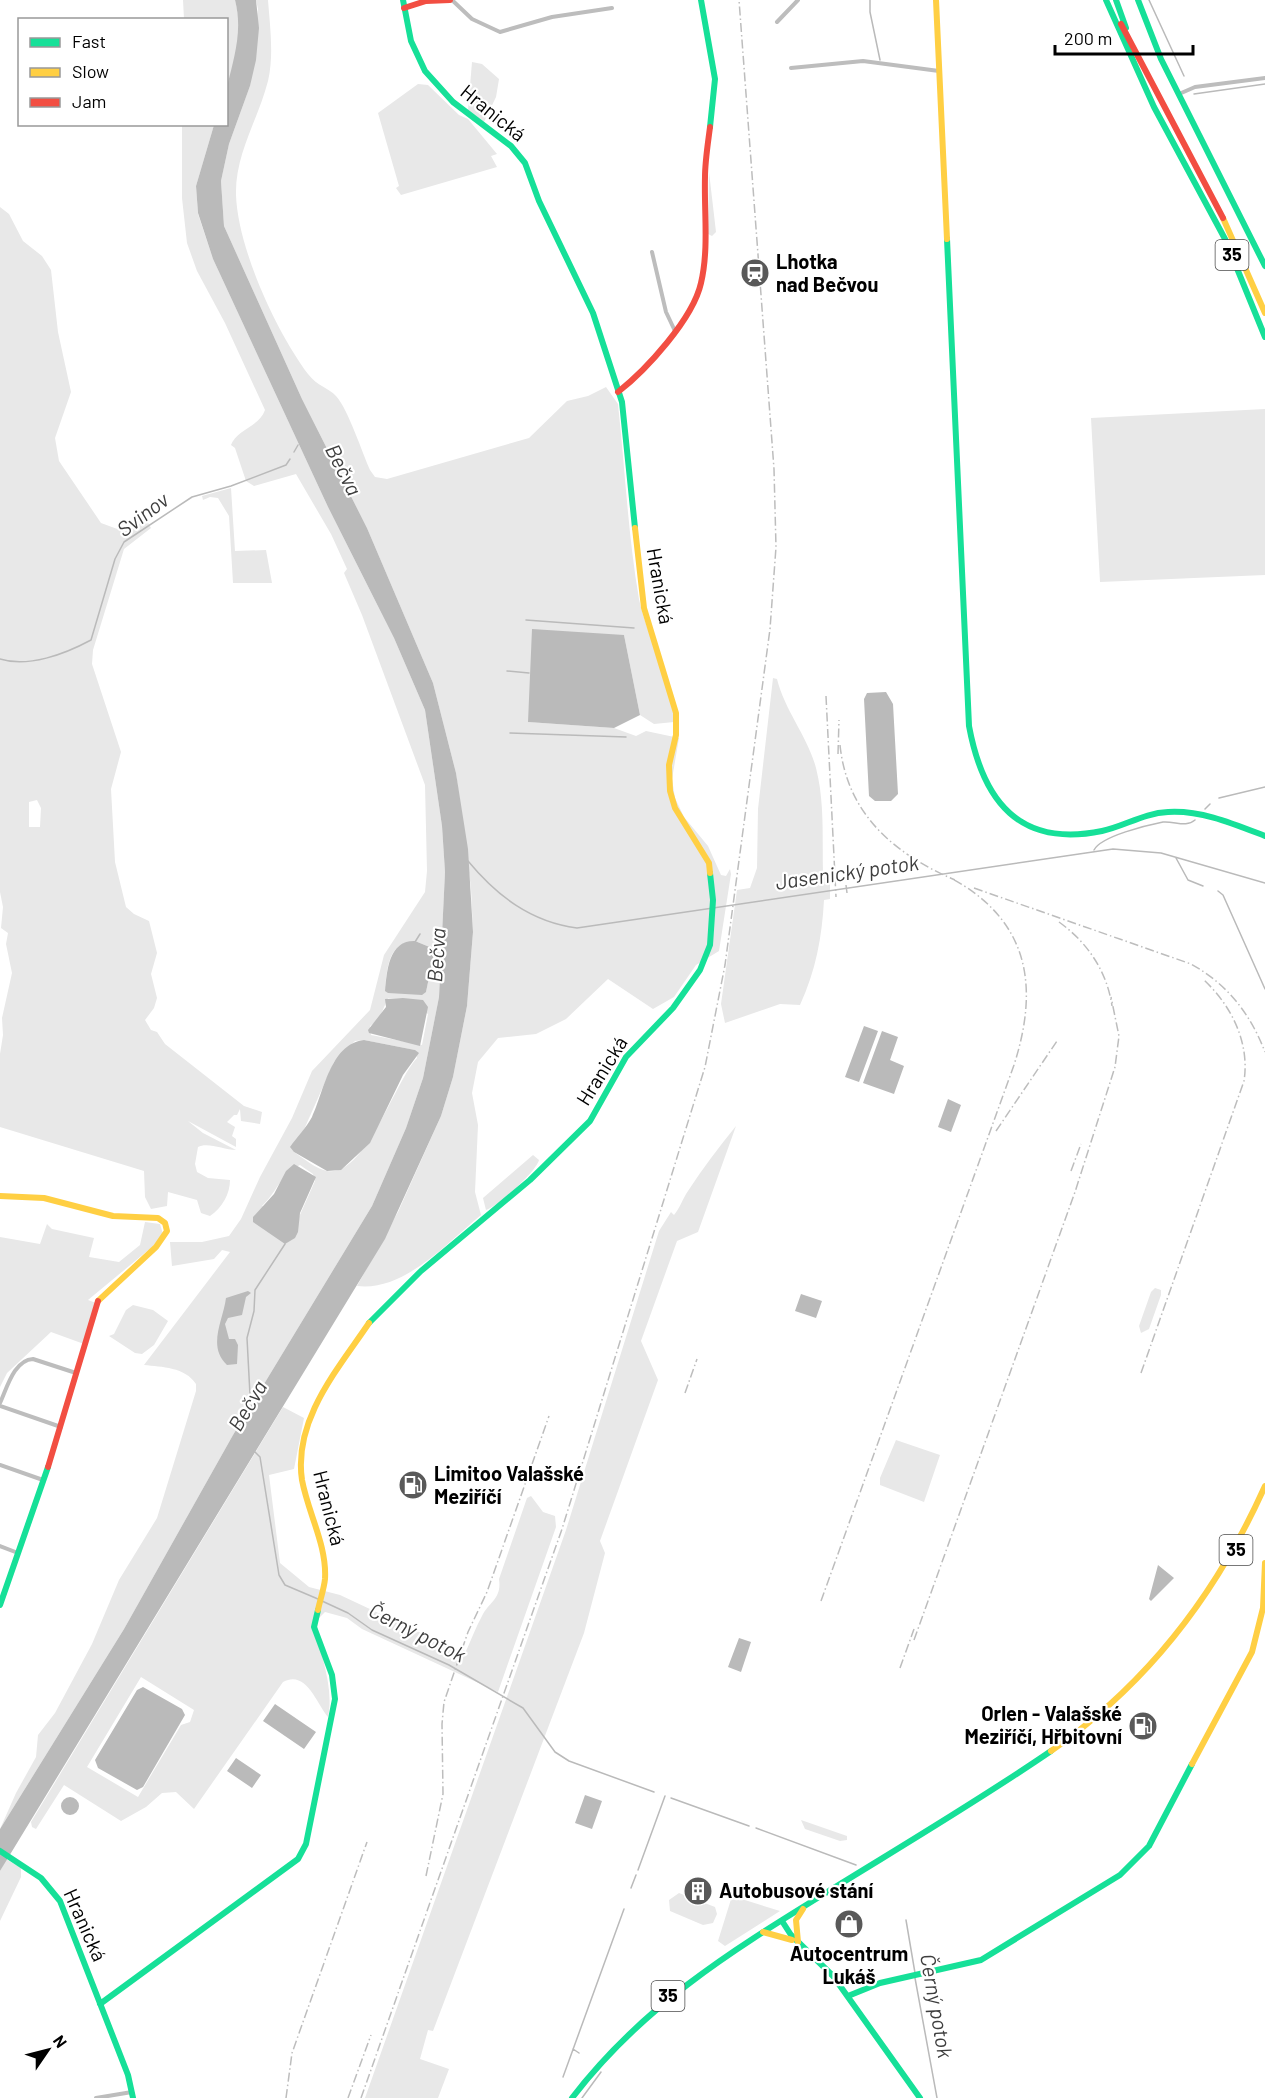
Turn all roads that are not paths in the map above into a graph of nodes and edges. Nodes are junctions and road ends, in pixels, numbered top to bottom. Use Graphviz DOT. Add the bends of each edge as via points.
graph roads {
  1 [pos="403,0"];
  2 [pos="451,0"];
  3 [pos="700,0"];
  4 [pos="798,0"];
  5 [pos="936,0"];
  6 [pos="1108,0"];
  7 [pos="1116,0"];
  8 [pos="1138,0"];
  9 [pos="404,8"];
  10 [pos="612,8"];
  11 [pos="777,22"];
  12 [pos="1143,66"];
  13 [pos="791,68"];
  14 [pos="940,71"];
  15 [pos="1265,78"];
  16 [pos="1179,94"];
  17 [pos="652,252"];
  18 [pos="1265,266"];
  19 [pos="1265,313"];
  20 [pos="675,331"];
  21 [pos="1265,337"];
  22 [pos="618,392"];
  23 [pos="1265,836"];
  24 [pos="0,1196"];
  25 [pos="76,1374"];
  26 [pos="0,1404"];
  27 [pos="61,1427"];
  28 [pos="0,1466"];
  29 [pos="43,1480"];
  30 [pos="1265,1486"];
  31 [pos="0,1546"];
  32 [pos="18,1552"];
  33 [pos="1265,1563"];
  34 [pos="0,1605"];
  35 [pos="0,1851"];
  36 [pos="806,1906"];
  37 [pos="782,1921"];
  38 [pos="763,1932"];
  39 [pos="799,1943"];
  40 [pos="848,1996"];
  41 [pos="100,2004"];
  42 [pos="133,2095"];
  43 [pos="96,2098"];
  44 [pos="572,2098"];
  45 [pos="920,2098"];
  1 -- 9 [label="main road, Hranická"];
  2 -- 9 [label="main road" via="426,1"];
  2 -- 10 [label="street" via="472,19 500,32"];
  3 -- 20 [label="main road" via="715,80 705,176 705,244 701,284"];
  4 -- 11 [label="street"];
  5 -- 14 [label="main road"];
  6 -- 12 [label="main road, 35"];
  6 -- 21 [label="main road, 35" via="1154,107 1225,239"];
  7 -- 12 [label="main road, 35"];
  8 -- 16 [label="main road"];
  9 -- 22 [label="main road, Hranická" via="416,54 432,80 459,107 511,146 525,163 593,313"];
  12 -- 19 [label="main road, 35" via="1233,236"];
  13 -- 14 [label="street" via="864,61"];
  14 -- 23 [label="main road" via="969,726 978,772 994,799 1018,820 1068,836 1103,831 1167,812 1200,814"];
  15 -- 16 [label="street" via="1195,87"];
  16 -- 18 [label="main road"];
  17 -- 20 [label="street" via="666,312"];
  20 -- 22 [label="main road" via="638,376"];
  22 -- 41 [label="main road, Hranická" via="644,608 676,713 670,791 675,808 709,863 714,886 710,945 700,970 667,1015 631,1052 590,1121 530,1180 373,1316 317,1401 306,1431 301,1472 324,1558 325,1580 314,1622 315,1635 332,1675 335,1704 303,1850 289,1868"];
  24 -- 25 [label="main road" via="45,1198 113,1216 158,1218 166,1227 165,1235 98,1302"];
  25 -- 26 [label="street" via="26,1360 15,1370"];
  25 -- 27 [label="main road"];
  26 -- 27 [label="street"];
  27 -- 29 [label="main road"];
  28 -- 29 [label="street"];
  29 -- 32 [label="main road"];
  30 -- 36 [label="main road, 35" via="1243,1535 1207,1597 1164,1652 1123,1695 1047,1754"];
  31 -- 32 [label="street"];
  32 -- 34 [label="main road"];
  33 -- 40 [label="main road" via="1263,1608 1252,1652 1144,1853 1120,1875 981,1960 959,1968 875,1983"];
  35 -- 41 [label="main road, Hranická" via="45,1881 60,1901"];
  36 -- 37 [label="main road, 35"];
  36 -- 39 [label="main road" via="796,1920"];
  37 -- 38 [label="main road, 35"];
  37 -- 39 [label="main road"];
  38 -- 39 [label="main road"];
  38 -- 44 [label="main road, 35" via="655,2006 617,2041"];
  39 -- 40 [label="main road"];
  40 -- 45 [label="main road"];
  41 -- 42 [label="main road, Hranická"];
  42 -- 43 [label="street"];
}
